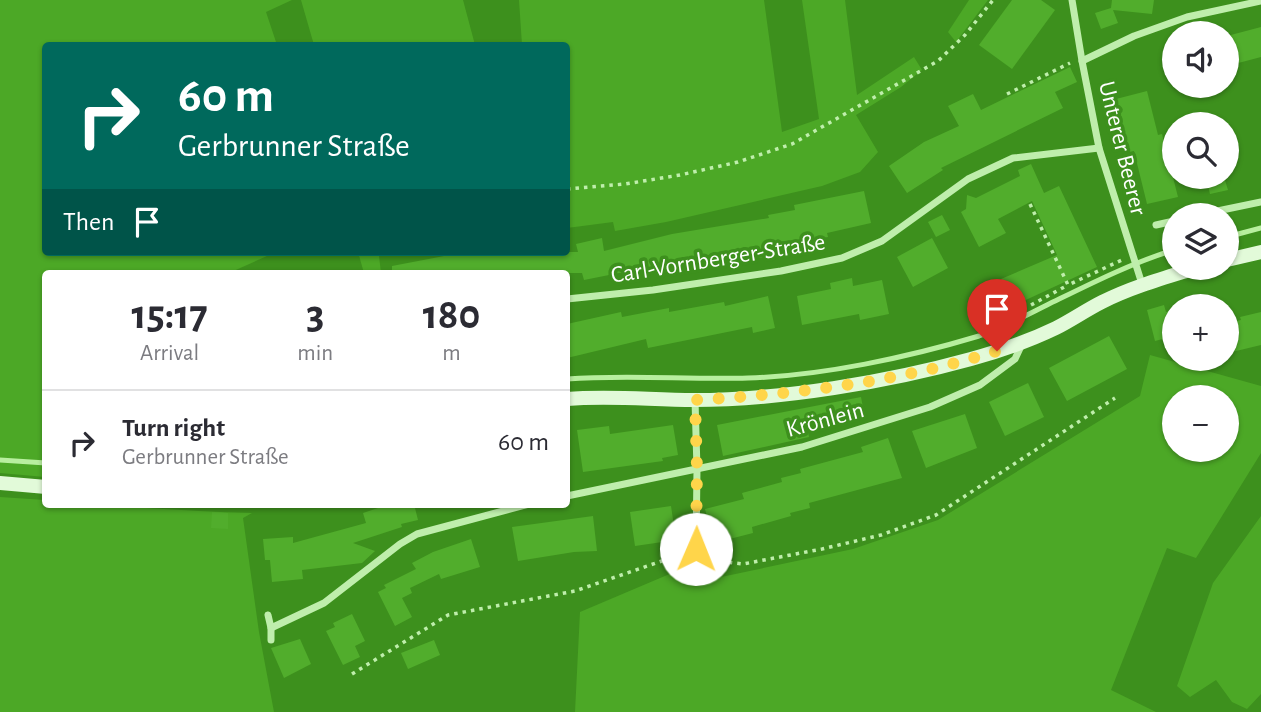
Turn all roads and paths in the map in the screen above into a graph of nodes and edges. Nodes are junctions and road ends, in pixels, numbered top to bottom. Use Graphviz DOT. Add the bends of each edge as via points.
graph roads {
  1 [pos="993,0"];
  2 [pos="1072,0"];
  3 [pos="1261,1"];
  4 [pos="1082,60"];
  5 [pos="1007,94"];
  6 [pos="1099,148"];
  7 [pos="570,189"];
  8 [pos="1261,202"];
  9 [pos="1030,204"];
  10 [pos="1239,207"];
  11 [pos="1162,224"];
  12 [pos="1156,225"];
  13 [pos="1261,252"];
  14 [pos="1239,257"];
  15 [pos="1133,258"];
  16 [pos="1162,278"];
  17 [pos="1142,284"];
  18 [pos="1068,285"];
  19 [pos="570,299"];
  20 [pos="1031,306"];
  21 [pos="1022,343"];
  22 [pos="1115,398"];
  23 [pos="570,399"];
  24 [pos="695,400"];
  25 [pos="697,469"];
  26 [pos="0,483"];
  27 [pos="42,487"];
  28 [pos="570,495"];
  29 [pos="514,508"];
  30 [pos="696,549"];
  31 [pos="268,615"];
  32 [pos="271,628"];
  33 [pos="271,639"];
  34 [pos="352,674"];
  1 -- 7 [label="path" via="938,61 792,144 680,175"];
  2 -- 4 [label="street, Unterer Beerer"];
  3 -- 4 [label="street, Unterer Beerer" via="1187,17"];
  4 -- 5 [label="path"];
  4 -- 6 [label="street, Unterer Beerer"];
  6 -- 15 [label="street, Unterer Beerer"];
  6 -- 19 [label="street, Carl-Vornberger-Straße" via="1013,158 968,179 882,241 842,258 781,271"];
  8 -- 10 [label="street"];
  9 -- 18 [label="path"];
  11 -- 12 [label="street"];
  13 -- 14 [label="street"];
  15 -- 17 [label="street, Unterer Beerer"];
  15 -- 18 [label="path"];
  16 -- 17 [label="street"];
  17 -- 21 [label="street"];
  18 -- 20 [label="path"];
  21 -- 24 [label="street" via="971,359 846,385"];
  21 -- 25 [label="street, Krönlein" via="1015,359 980,385 930,407 802,447"];
  22 -- 30 [label="path" via="936,515 892,531 743,564 719,561"];
  23 -- 24 [label="street"];
  24 -- 25 [label="street"];
  25 -- 28 [label="street, Krönlein"];
  25 -- 30 [label="street"];
  26 -- 27 [label="street"];
  29 -- 32 [label="street" via="417,534 324,603"];
  30 -- 34 [label="path" via="575,591 448,615"];
  31 -- 32 [label="street"];
  32 -- 33 [label="street"];
}
